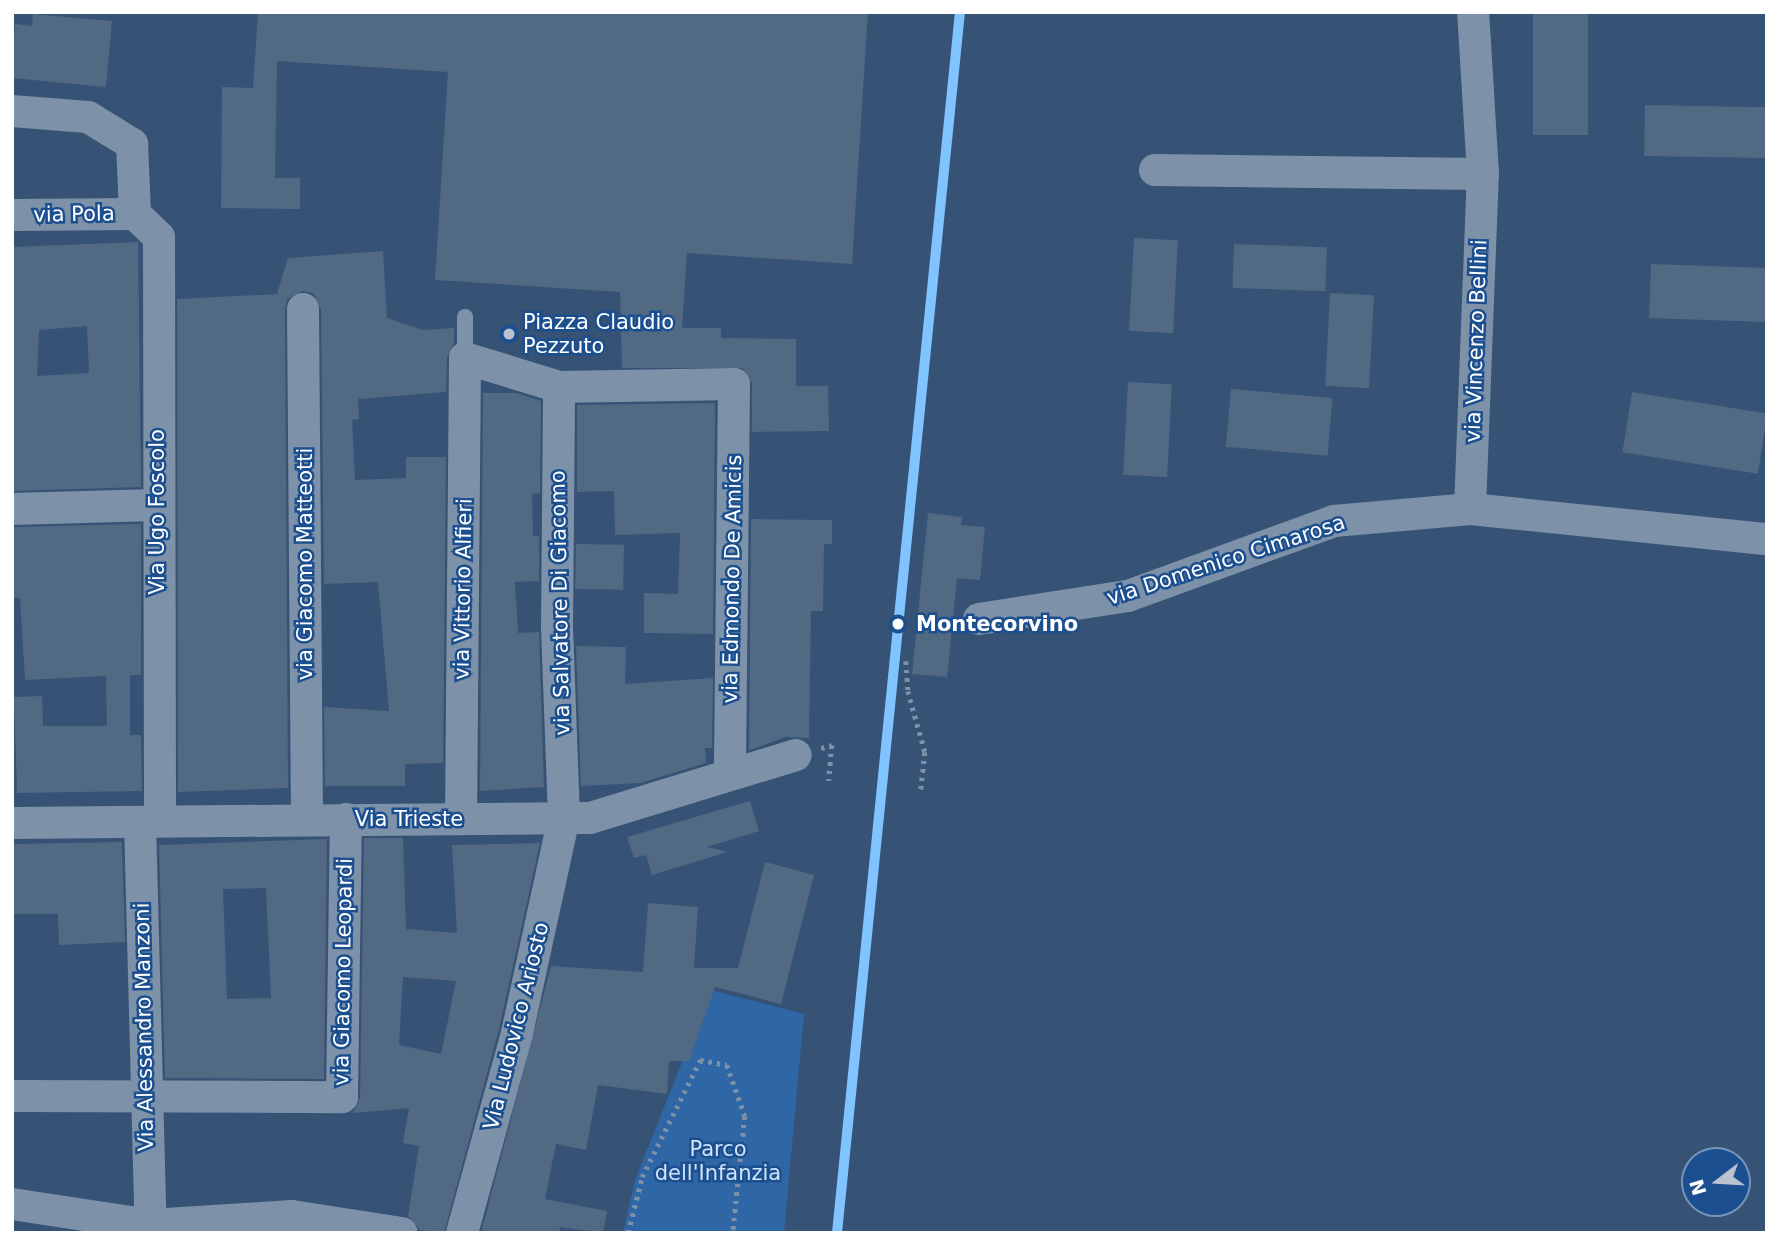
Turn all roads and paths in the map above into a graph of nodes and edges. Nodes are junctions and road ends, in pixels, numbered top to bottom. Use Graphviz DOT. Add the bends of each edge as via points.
graph roads {
  1 [pos="1473,12"];
  2 [pos="12,111"];
  3 [pos="1155,170"];
  4 [pos="1483,174"];
  5 [pos="135,214"];
  6 [pos="12,215"];
  7 [pos="303,309"];
  8 [pos="465,317"];
  9 [pos="465,358"];
  10 [pos="559,387"];
  11 [pos="156,505"];
  12 [pos="12,509"];
  13 [pos="1469,509"];
  14 [pos="1767,539"];
  15 [pos="979,619"];
  16 [pos="906,661"];
  17 [pos="832,745"];
  18 [pos="796,755"];
  19 [pos="730,774"];
  20 [pos="829,780"];
  21 [pos="921,790"];
  22 [pos="564,818"];
  23 [pos="346,819"];
  24 [pos="307,820"];
  25 [pos="461,820"];
  26 [pos="150,822"];
  27 [pos="12,823"];
  28 [pos="12,1096"];
  29 [pos="145,1097"];
  30 [pos="12,1204"];
  31 [pos="151,1229"];
  32 [pos="402,1233"];
  33 [pos="462,1233"];
  34 [pos="628,1233"];
  35 [pos="733,1233"];
  1 -- 4 [label="street, via Vincenzo Bellini"];
  2 -- 5 [label="street" via="88,117 132,144"];
  3 -- 4 [label="street"];
  4 -- 13 [label="street, via Vincenzo Bellini"];
  5 -- 6 [label="street, via Pola"];
  5 -- 11 [label="street, Via Ugo Foscolo" via="159,237"];
  7 -- 24 [label="street, via Giacomo Matteotti"];
  8 -- 9 [label="lane"];
  9 -- 10 [label="street"];
  9 -- 25 [label="street, via Vittorio Alfieri"];
  10 -- 19 [label="street, via Edmondo De Amicis" via="734,384"];
  10 -- 22 [label="street, via Salvatore Di Giacomo" via="557,628"];
  11 -- 12 [label="street"];
  11 -- 26 [label="street, Via Ugo Foscolo"];
  13 -- 14 [label="street, via Domenico Cimarosa"];
  13 -- 15 [label="street, via Domenico Cimarosa" via="1334,521 1128,596"];
  16 -- 21 [label="path" via="908,691 925,752"];
  17 -- 20 [label="path"];
  18 -- 19 [label="street, Via Trieste"];
  19 -- 22 [label="street, Via Trieste" via="590,818"];
  22 -- 25 [label="street, Via Trieste"];
  22 -- 33 [label="street, Via Ludovico Ariosto" via="517,1033"];
  23 -- 24 [label="street, Via Trieste"];
  23 -- 25 [label="street, Via Trieste"];
  23 -- 29 [label="street, via Giacomo Leopardi" via="342,1097"];
  24 -- 26 [label="street, Via Trieste"];
  26 -- 27 [label="street, Via Trieste"];
  26 -- 29 [label="street, Via Alessandro Manzoni"];
  28 -- 29 [label="street"];
  29 -- 31 [label="street, Via Alessandro Manzoni"];
  30 -- 31 [label="street"];
  31 -- 32 [label="street" via="292,1216"];
  34 -- 35 [label="path" via="642,1177 700,1060 727,1065 745,1116"];
}
